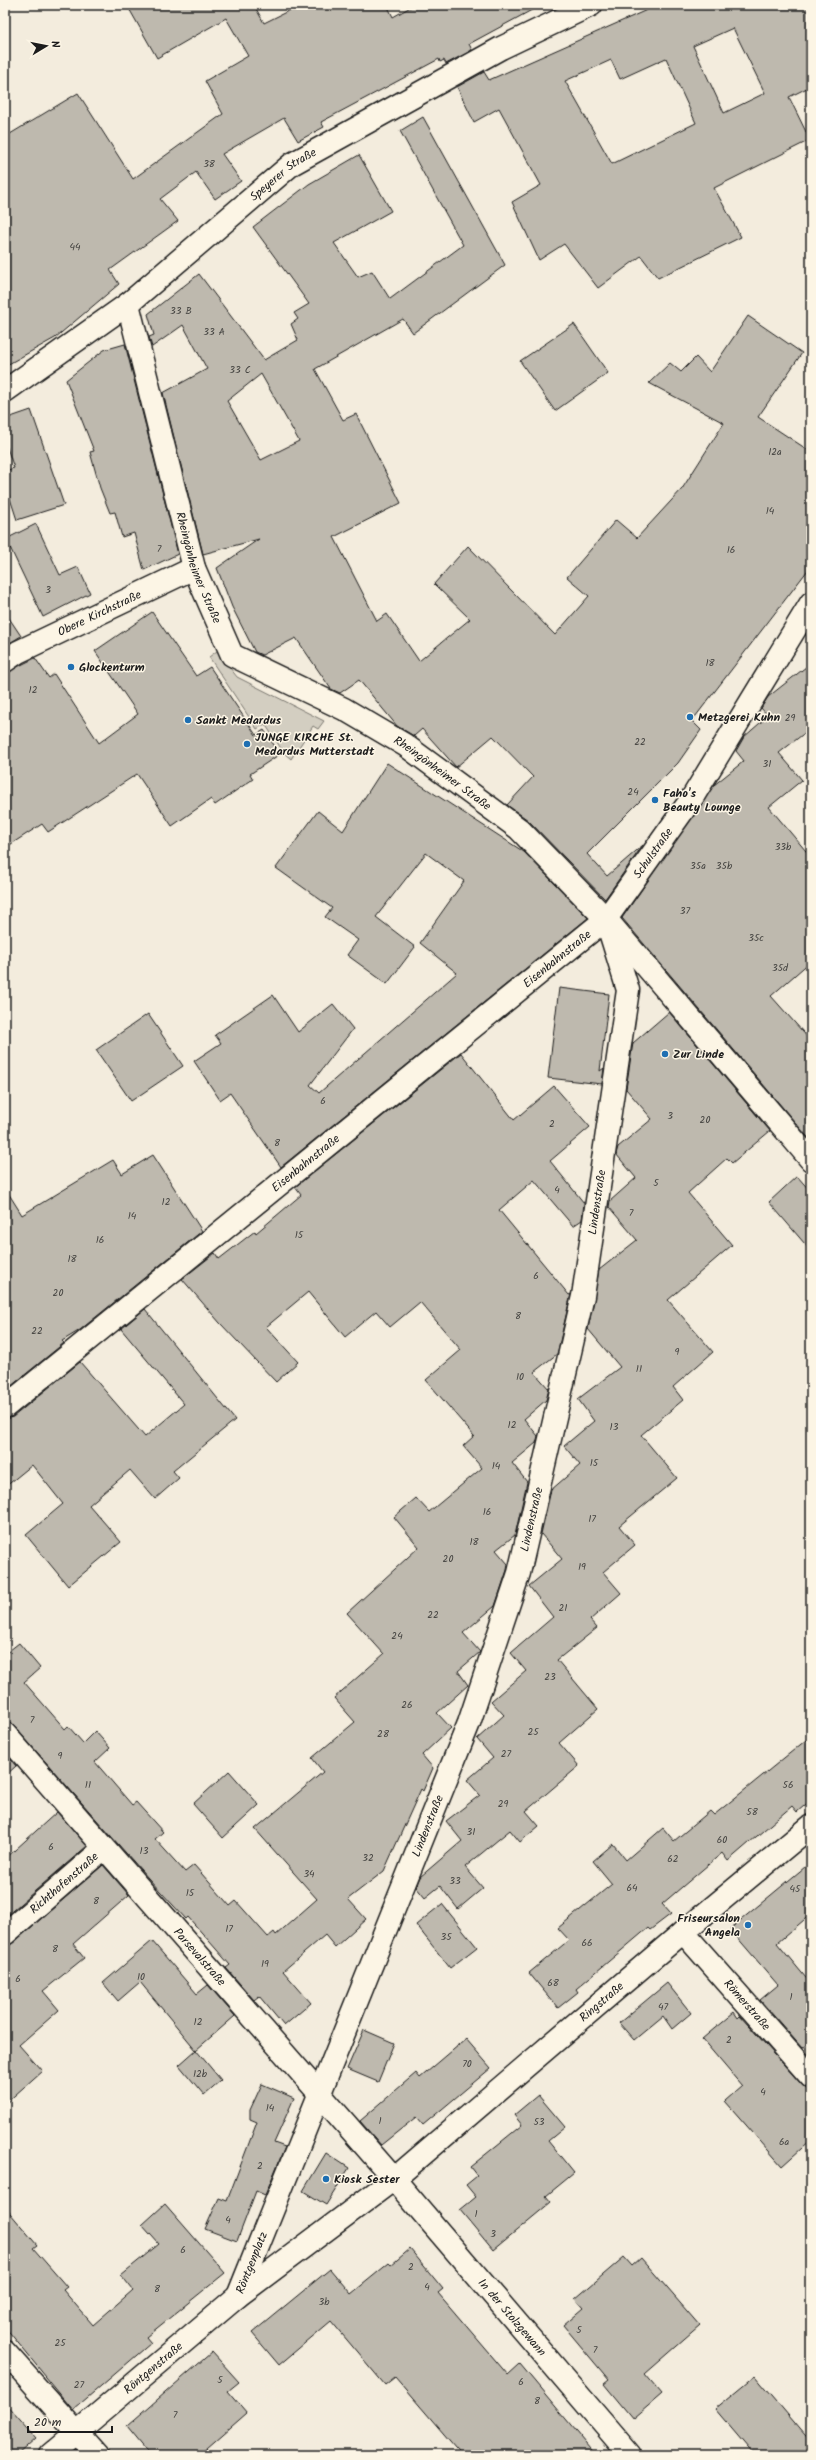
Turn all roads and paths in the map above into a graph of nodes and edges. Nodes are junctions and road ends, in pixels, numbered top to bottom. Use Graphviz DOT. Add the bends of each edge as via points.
graph roads {
  1 [pos="591,5"];
  2 [pos="128,304"];
  3 [pos="5,391"];
  4 [pos="194,568"];
  5 [pos="811,603"];
  6 [pos="5,661"];
  7 [pos="606,919"];
  8 [pos="811,1160"];
  9 [pos="5,1407"];
  10 [pos="5,1734"];
  11 [pos="811,1826"];
  12 [pos="104,1848"];
  13 [pos="683,1932"];
  14 [pos="5,1934"];
  15 [pos="811,2077"];
  16 [pos="319,2094"];
  17 [pos="394,2179"];
  18 [pos="238,2296"];
  19 [pos="5,2352"];
  20 [pos="78,2432"];
  21 [pos="50,2455"];
  22 [pos="97,2455"];
  23 [pos="630,2455"];
  1 -- 2 [label="street, Speyerer Straße" via="501,48 292,164"];
  2 -- 3 [label="street, Speyerer Straße"];
  2 -- 4 [label="street, Rheingönheimer Straße"];
  4 -- 6 [label="street, Obere Kirchstraße" via="18,652"];
  4 -- 7 [label="street, Rheingönheimer Straße" via="232,655 344,709 405,745 464,786 519,829"];
  5 -- 7 [label="street, Schulstraße" via="692,798"];
  7 -- 8 [label="street, Rheingönheimer Straße"];
  7 -- 9 [label="street, Eisenbahnstraße"];
  7 -- 16 [label="street, Lindenstraße" via="628,990 583,1296 519,1573 469,1723"];
  10 -- 12 [label="street, Parsevalstraße"];
  11 -- 13 [label="street, Ringstraße"];
  12 -- 14 [label="street, Richthofenstraße"];
  12 -- 16 [label="street, Parsevalstraße"];
  13 -- 15 [label="street, Römerstraße"];
  13 -- 17 [label="street, Ringstraße"];
  16 -- 17 [label="street, Parsevalstraße"];
  16 -- 18 [label="street, Röntgenplatz"];
  17 -- 18 [label="street, Röntgenplatz"];
  17 -- 23 [label="street, In der Stolzgewann"];
  18 -- 20 [label="street, Röntgenstraße"];
  19 -- 20 [label="street"];
  20 -- 21 [label="street, Röntgenstraße"];
  20 -- 22 [label="street"];
}
